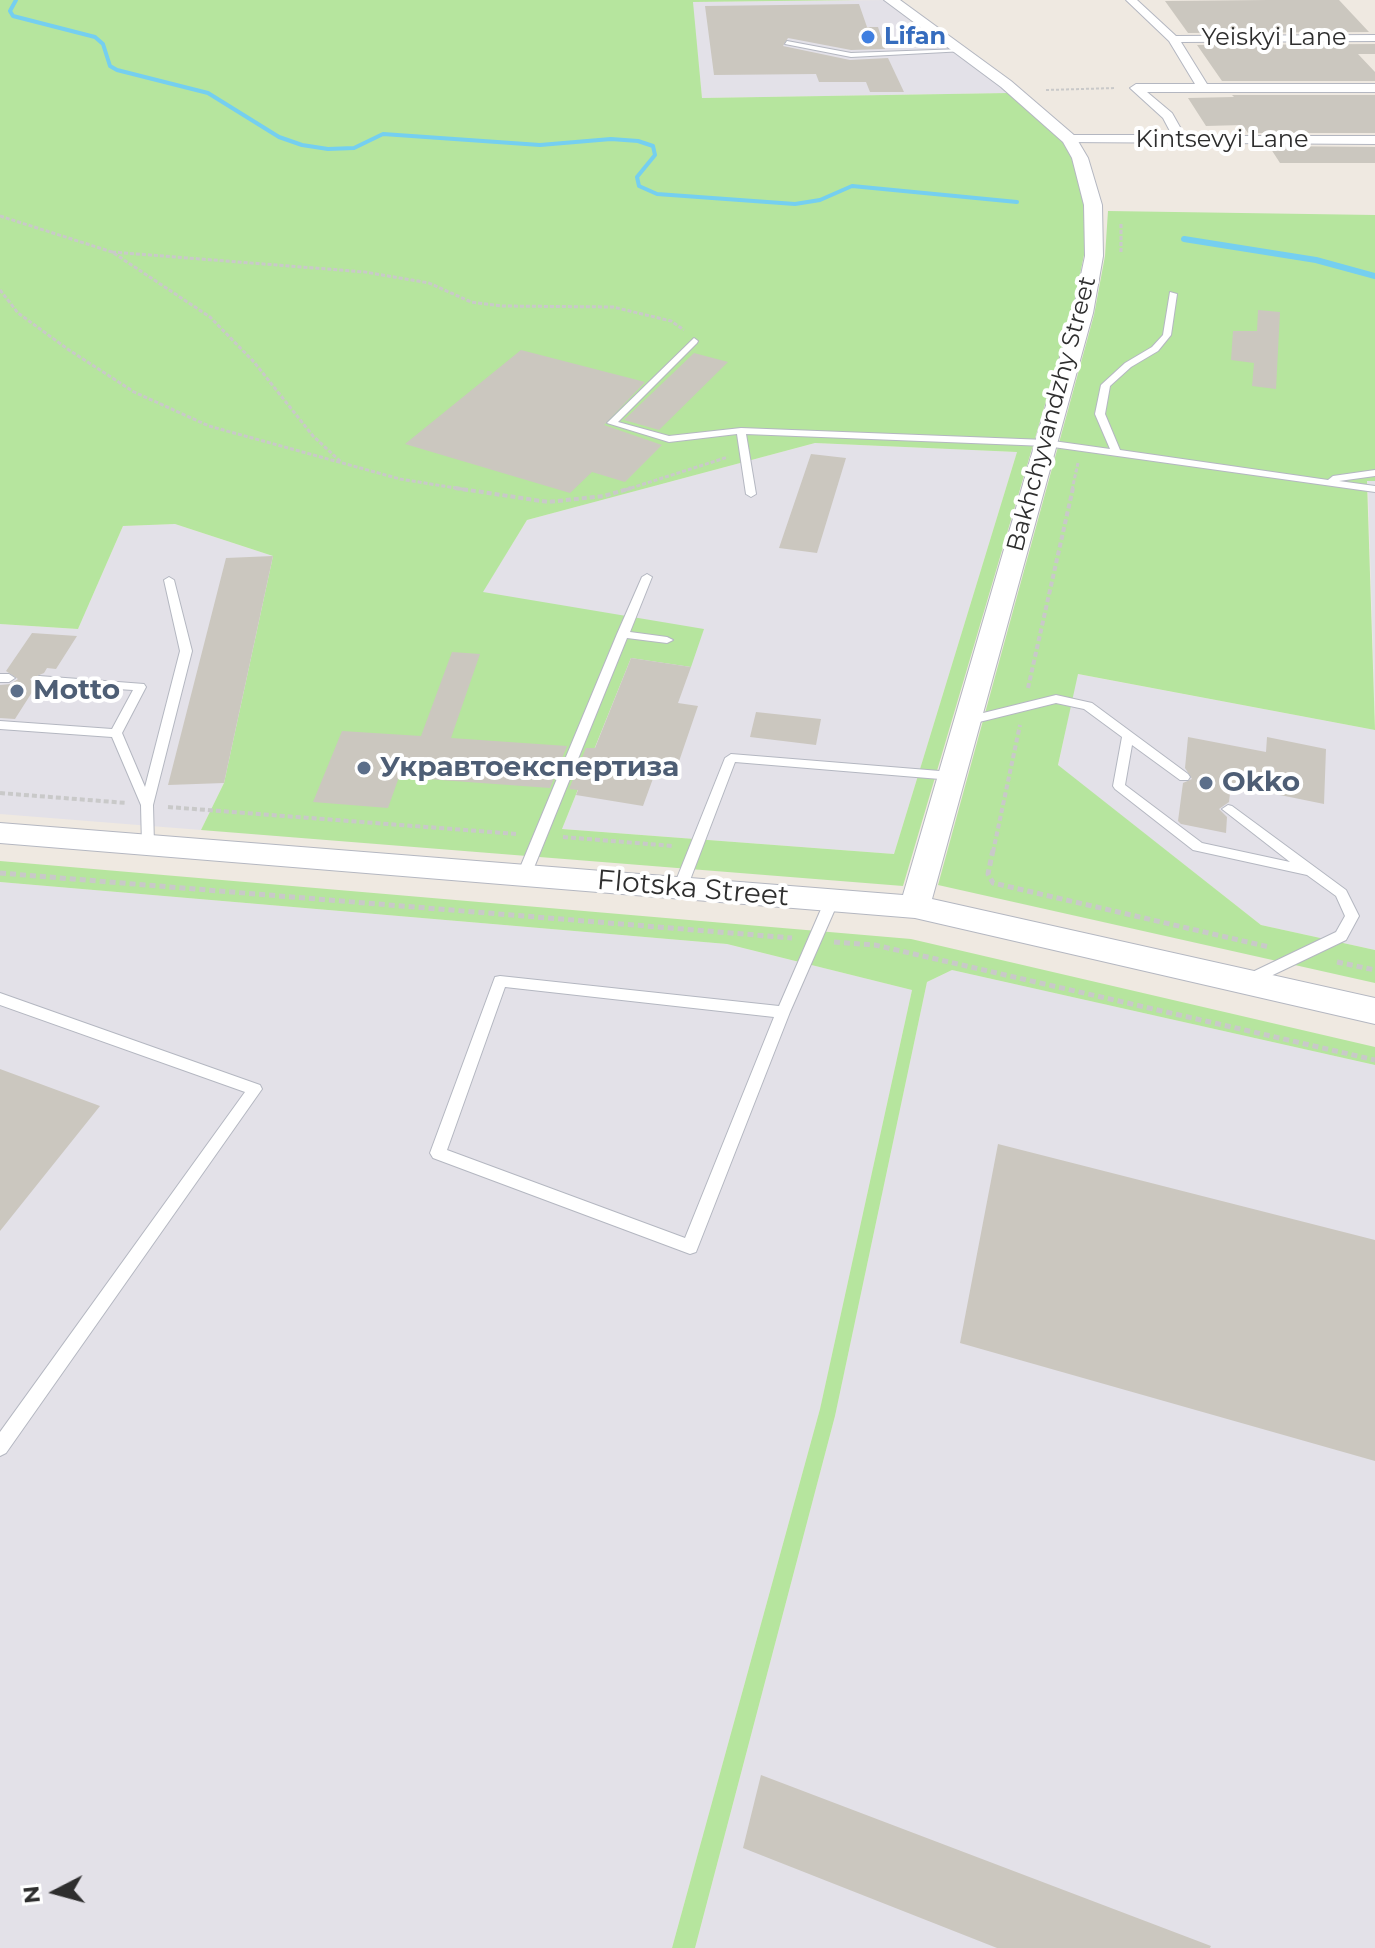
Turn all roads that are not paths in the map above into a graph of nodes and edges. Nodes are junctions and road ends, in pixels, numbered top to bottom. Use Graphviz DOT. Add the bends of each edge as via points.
graph roads {
  1 [pos="891,0"];
  2 [pos="1131,0"];
  3 [pos="1375,38"];
  4 [pos="1173,39"];
  5 [pos="787,43"];
  6 [pos="962,51"];
  7 [pos="1203,88"];
  8 [pos="1375,88"];
  9 [pos="1069,139"];
  10 [pos="1181,140"];
  11 [pos="1375,140"];
  12 [pos="1173,294"];
  13 [pos="694,341"];
  14 [pos="741,431"];
  15 [pos="1046,443"];
  16 [pos="1116,453"];
  17 [pos="1375,473"];
  18 [pos="1321,481"];
  19 [pos="1375,489"];
  20 [pos="751,494"];
  21 [pos="647,577"];
  22 [pos="169,580"];
  23 [pos="623,634"];
  24 [pos="667,640"];
  25 [pos="39,680"];
  26 [pos="967,721"];
  27 [pos="0,725"];
  28 [pos="116,733"];
  29 [pos="1128,735"];
  30 [pos="952,776"];
  31 [pos="1184,777"];
  32 [pos="147,805"];
  33 [pos="1228,809"];
  34 [pos="0,833"];
  35 [pos="148,845"];
  36 [pos="1311,871"];
  37 [pos="524,875"];
  38 [pos="680,888"];
  39 [pos="832,900"];
  40 [pos="915,907"];
  41 [pos="1245,982"];
  42 [pos="0,999"];
  43 [pos="1375,1011"];
  44 [pos="783,1012"];
  45 [pos="0,1447"];
  1 -- 6 [label="street, Bakhchyvandzhy Street"];
  2 -- 4 [label="street"];
  3 -- 4 [label="street, Yeiskyi Lane"];
  4 -- 7 [label="street"];
  5 -- 6 [label="lane" via="851,55"];
  6 -- 9 [label="street, Bakhchyvandzhy Street"];
  7 -- 8 [label="street"];
  7 -- 10 [label="street" via="1136,88 1168,116"];
  9 -- 10 [label="street, Kintsevyi Lane"];
  9 -- 15 [label="street, Bakhchyvandzhy Street" via="1093,205 1094,256"];
  10 -- 11 [label="street, Kintsevyi Lane"];
  12 -- 16 [label="lane" via="1167,335 1106,385 1100,414"];
  13 -- 14 [label="lane" via="612,423 669,439"];
  14 -- 15 [label="lane"];
  14 -- 20 [label="lane"];
  15 -- 16 [label="lane"];
  15 -- 26 [label="street, Bakhchyvandzhy Street"];
  16 -- 18 [label="lane"];
  17 -- 18 [label="lane"];
  18 -- 19 [label="lane"];
  21 -- 23 [label="lane"];
  22 -- 32 [label="lane" via="186,651"];
  23 -- 24 [label="lane"];
  23 -- 37 [label="lane"];
  25 -- 28 [label="lane" via="140,687"];
  26 -- 29 [label="lane" via="1056,699 1088,706"];
  26 -- 30 [label="street, Bakhchyvandzhy Street"];
  27 -- 28 [label="lane"];
  28 -- 32 [label="lane"];
  29 -- 31 [label="lane"];
  29 -- 36 [label="lane" via="1119,786 1198,847"];
  30 -- 38 [label="lane" via="731,758"];
  30 -- 40 [label="street, Bakhchyvandzhy Street"];
  32 -- 35 [label="lane"];
  33 -- 36 [label="lane"];
  34 -- 35 [label="street, Flotska Street"];
  35 -- 37 [label="street, Flotska Street"];
  36 -- 41 [label="lane" via="1341,893 1352,916 1341,936"];
  37 -- 38 [label="street, Flotska Street"];
  38 -- 39 [label="street, Flotska Street"];
  39 -- 40 [label="street, Flotska Street"];
  39 -- 44 [label="lane"];
  40 -- 41 [label="street, Flotska Street"];
  41 -- 43 [label="street, Flotska Street"];
  42 -- 45 [label="lane" via="255,1089"];
  44 -- 44 [label="lane" via="500,981 438,1153 690,1247"];
}
